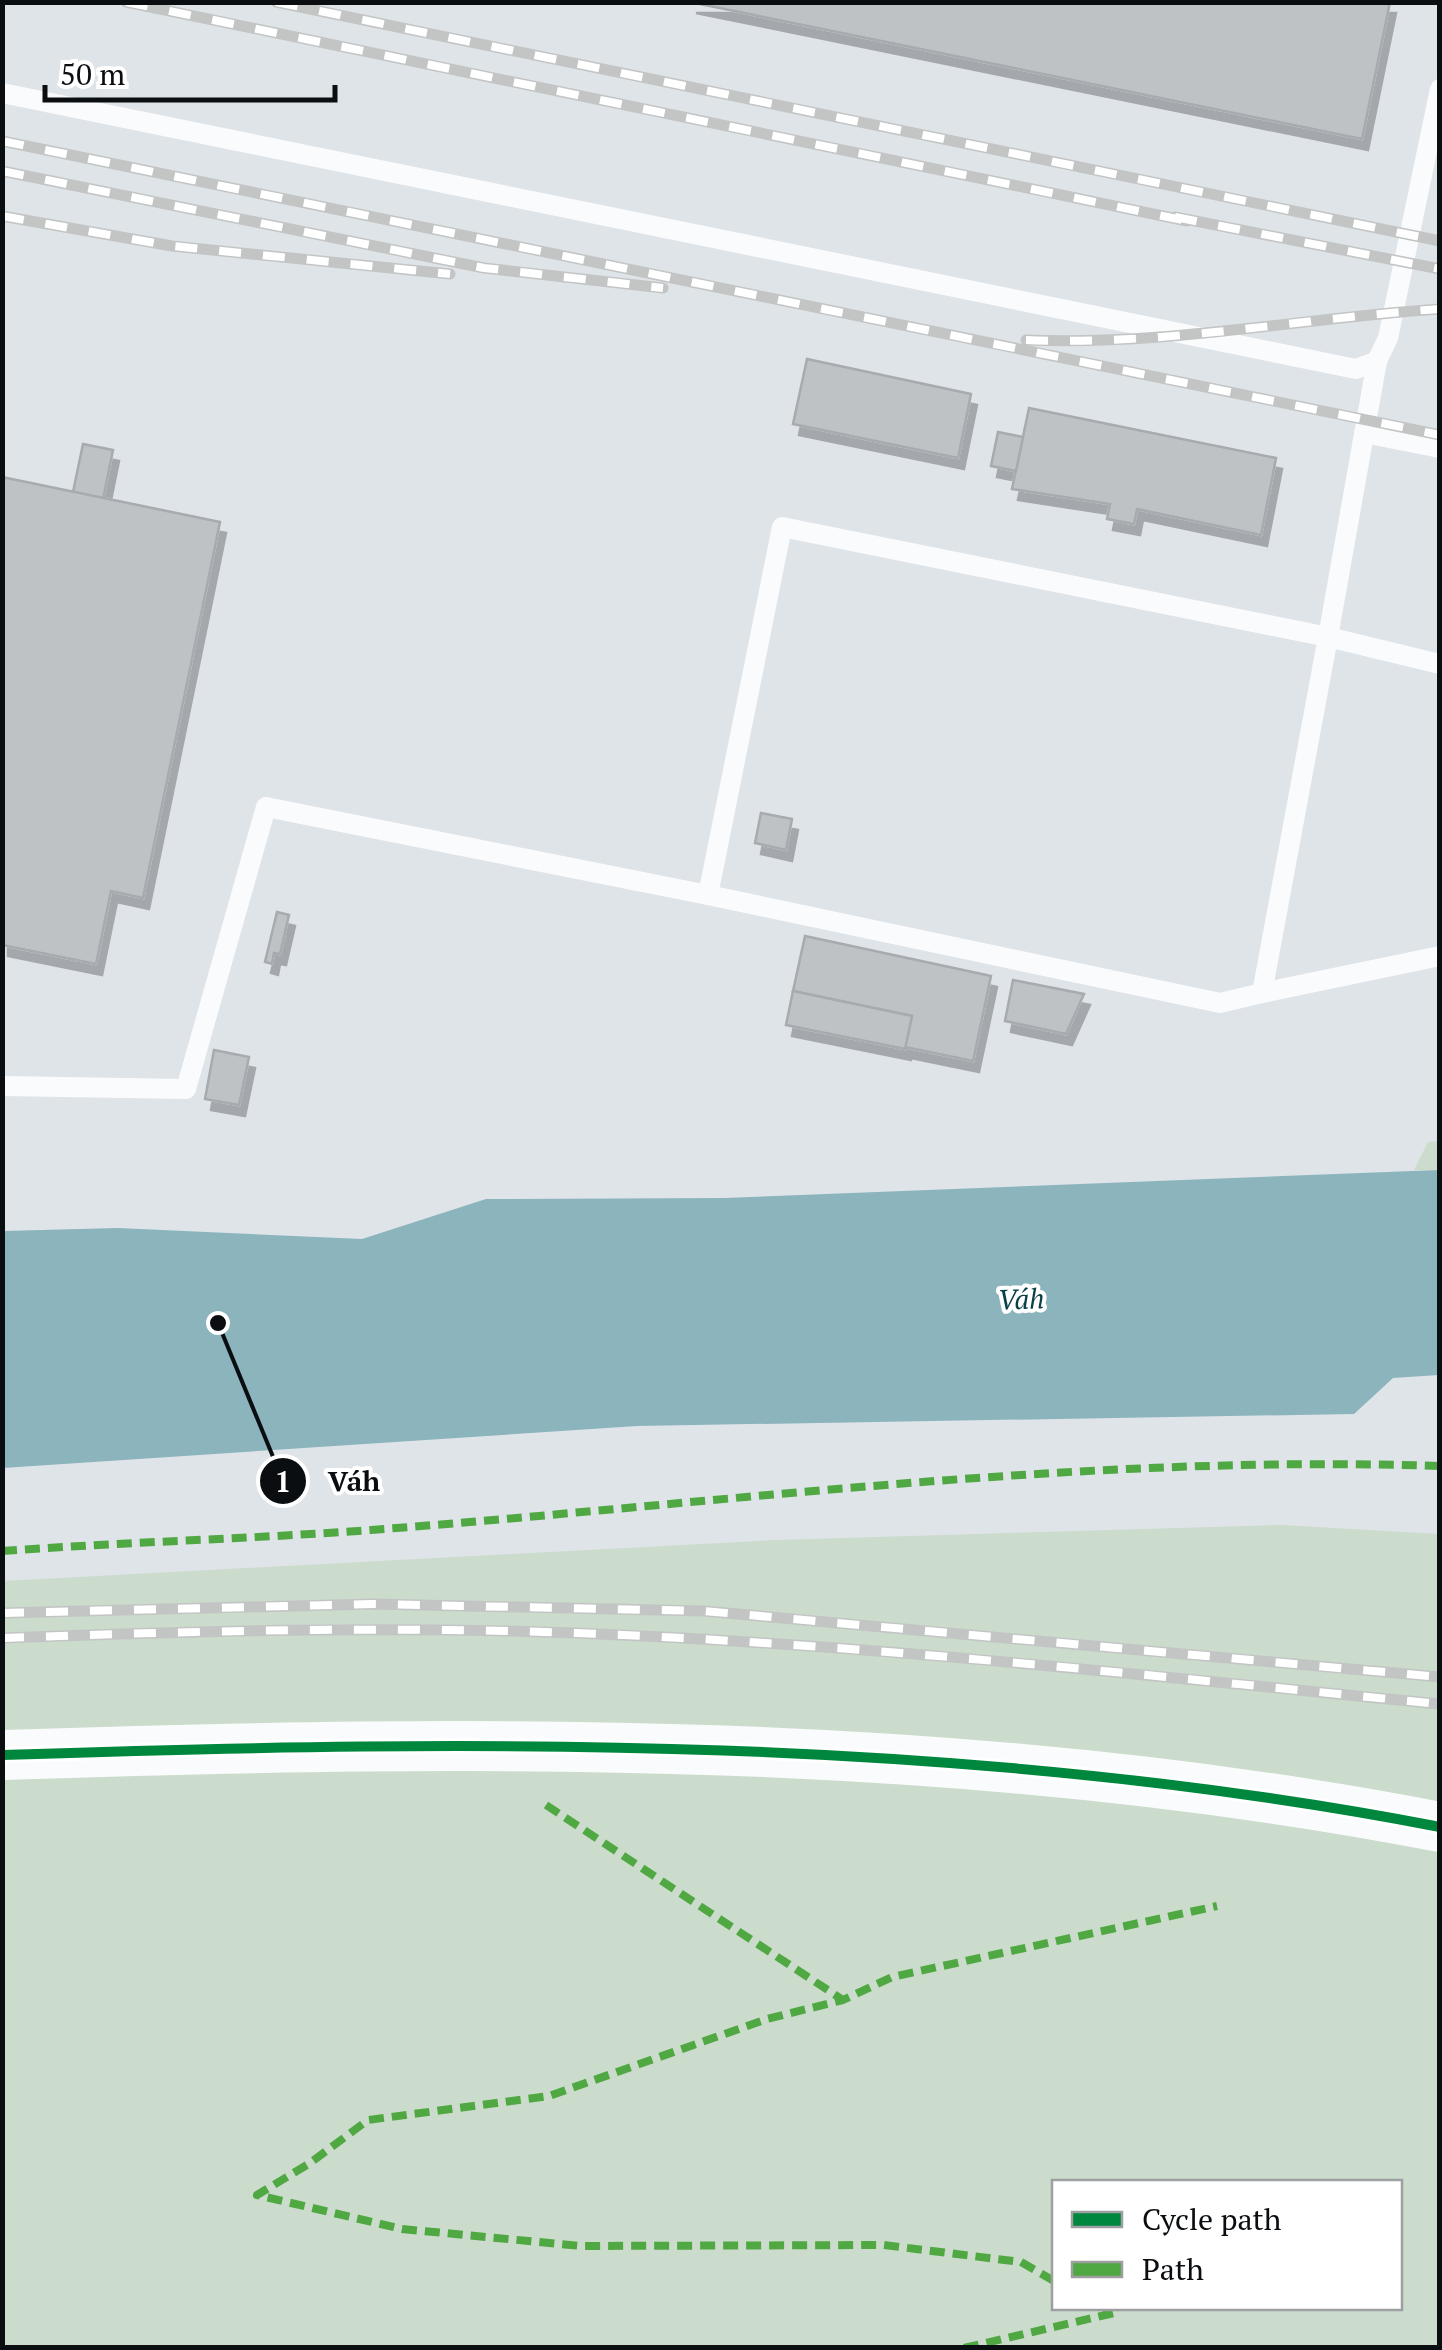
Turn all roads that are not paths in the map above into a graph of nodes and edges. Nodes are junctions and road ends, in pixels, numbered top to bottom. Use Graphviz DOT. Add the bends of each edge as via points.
graph roads {
  1 [pos="1440,90"];
  2 [pos="2,93"];
  3 [pos="1417,202"];
  4 [pos="1440,206"];
  5 [pos="1377,361"];
  6 [pos="1364,433"];
  7 [pos="1440,448"];
  8 [pos="1328,638"];
  9 [pos="1440,664"];
  10 [pos="708,895"];
  11 [pos="1440,956"];
  12 [pos="1262,993"];
  13 [pos="2,1086"];
  14 [pos="2,1755"];
  15 [pos="1440,1827"];
  1 -- 3 [label="lane"];
  2 -- 5 [label="lane" via="1356,369"];
  3 -- 4 [label="lane"];
  3 -- 5 [label="lane" via="1396,312"];
  5 -- 6 [label="lane"];
  6 -- 7 [label="lane"];
  6 -- 8 [label="lane"];
  8 -- 9 [label="lane"];
  8 -- 10 [label="lane" via="782,528"];
  8 -- 12 [label="lane"];
  10 -- 12 [label="lane" via="1220,1002"];
  10 -- 13 [label="lane" via="266,807 186,1089"];
  11 -- 12 [label="lane"];
  14 -- 15 [label="street" via="181,1748 776,1749 1290,1798"];
}
